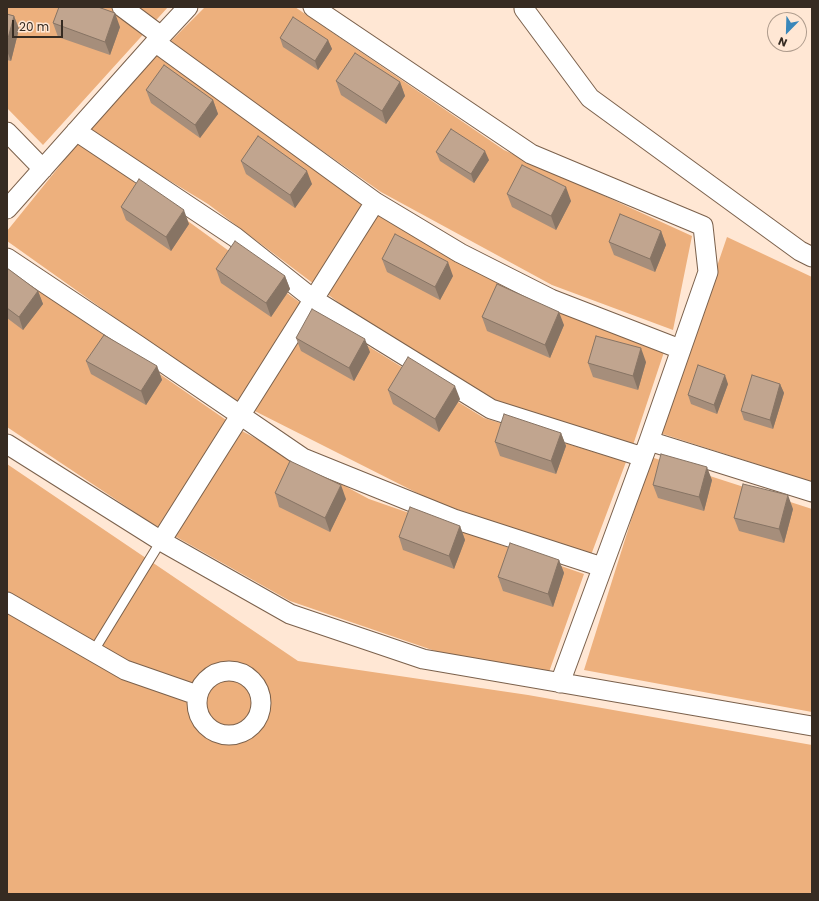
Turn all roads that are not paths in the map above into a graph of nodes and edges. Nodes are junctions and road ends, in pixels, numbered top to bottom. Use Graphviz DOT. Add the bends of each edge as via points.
graph roads {
  1 [pos="122,7"];
  2 [pos="188,7"];
  3 [pos="314,7"];
  4 [pos="524,9"];
  5 [pos="158,39"];
  6 [pos="76,131"];
  7 [pos="7,132"];
  8 [pos="43,168"];
  9 [pos="375,202"];
  10 [pos="7,209"];
  11 [pos="812,257"];
  12 [pos="7,258"];
  13 [pos="314,299"];
  14 [pos="680,349"];
  15 [pos="241,414"];
  16 [pos="7,444"];
  17 [pos="646,449"];
  18 [pos="812,492"];
  19 [pos="161,541"];
  20 [pos="602,566"];
  21 [pos="7,602"];
  22 [pos="93,652"];
  23 [pos="560,683"];
  24 [pos="197,695"];
  25 [pos="812,726"];
  1 -- 5 [label="street"];
  2 -- 5 [label="street"];
  3 -- 14 [label="street" via="531,154 703,226 708,272"];
  4 -- 11 [label="street" via="590,98 800,251"];
  5 -- 6 [label="street"];
  5 -- 9 [label="street"];
  6 -- 8 [label="street"];
  6 -- 13 [label="street" via="235,237"];
  7 -- 8 [label="street"];
  8 -- 10 [label="street"];
  9 -- 13 [label="street"];
  9 -- 14 [label="street" via="460,253 551,299"];
  12 -- 15 [label="street"];
  13 -- 15 [label="street"];
  13 -- 17 [label="street" via="491,410"];
  14 -- 17 [label="street"];
  15 -- 19 [label="street"];
  15 -- 20 [label="street" via="303,458 454,519"];
  16 -- 19 [label="street"];
  17 -- 18 [label="street"];
  17 -- 20 [label="street"];
  19 -- 22 [label="lane"];
  19 -- 23 [label="street" via="290,614 423,659"];
  20 -- 23 [label="street"];
  21 -- 22 [label="street"];
  22 -- 24 [label="street" via="125,670"];
  23 -- 25 [label="street"];
}
